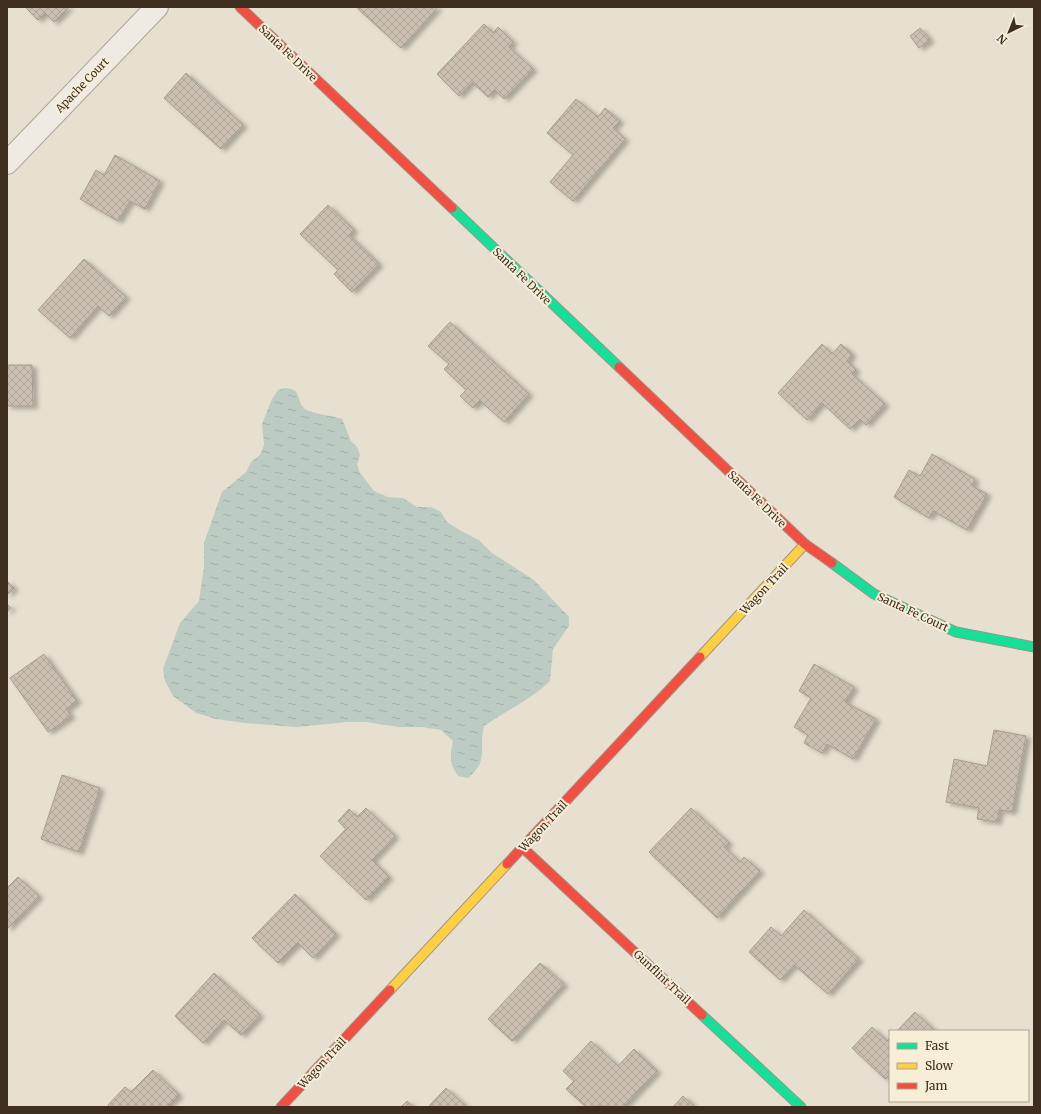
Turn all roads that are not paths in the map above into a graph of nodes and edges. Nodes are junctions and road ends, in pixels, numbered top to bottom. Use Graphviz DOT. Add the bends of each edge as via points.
graph roads {
  1 [pos="157,7"];
  2 [pos="240,7"];
  3 [pos="7,163"];
  4 [pos="805,544"];
  5 [pos="1034,648"];
  6 [pos="523,848"];
  7 [pos="281,1107"];
  8 [pos="801,1107"];
  1 -- 3 [label="street, Apache Court"];
  2 -- 4 [label="street, Santa Fe Drive"];
  4 -- 5 [label="street, Santa Fe Court" via="874,594 956,632"];
  4 -- 6 [label="street, Wagon Trail"];
  6 -- 7 [label="street, Wagon Trail"];
  6 -- 8 [label="street, Gunflint Trail"];
}
